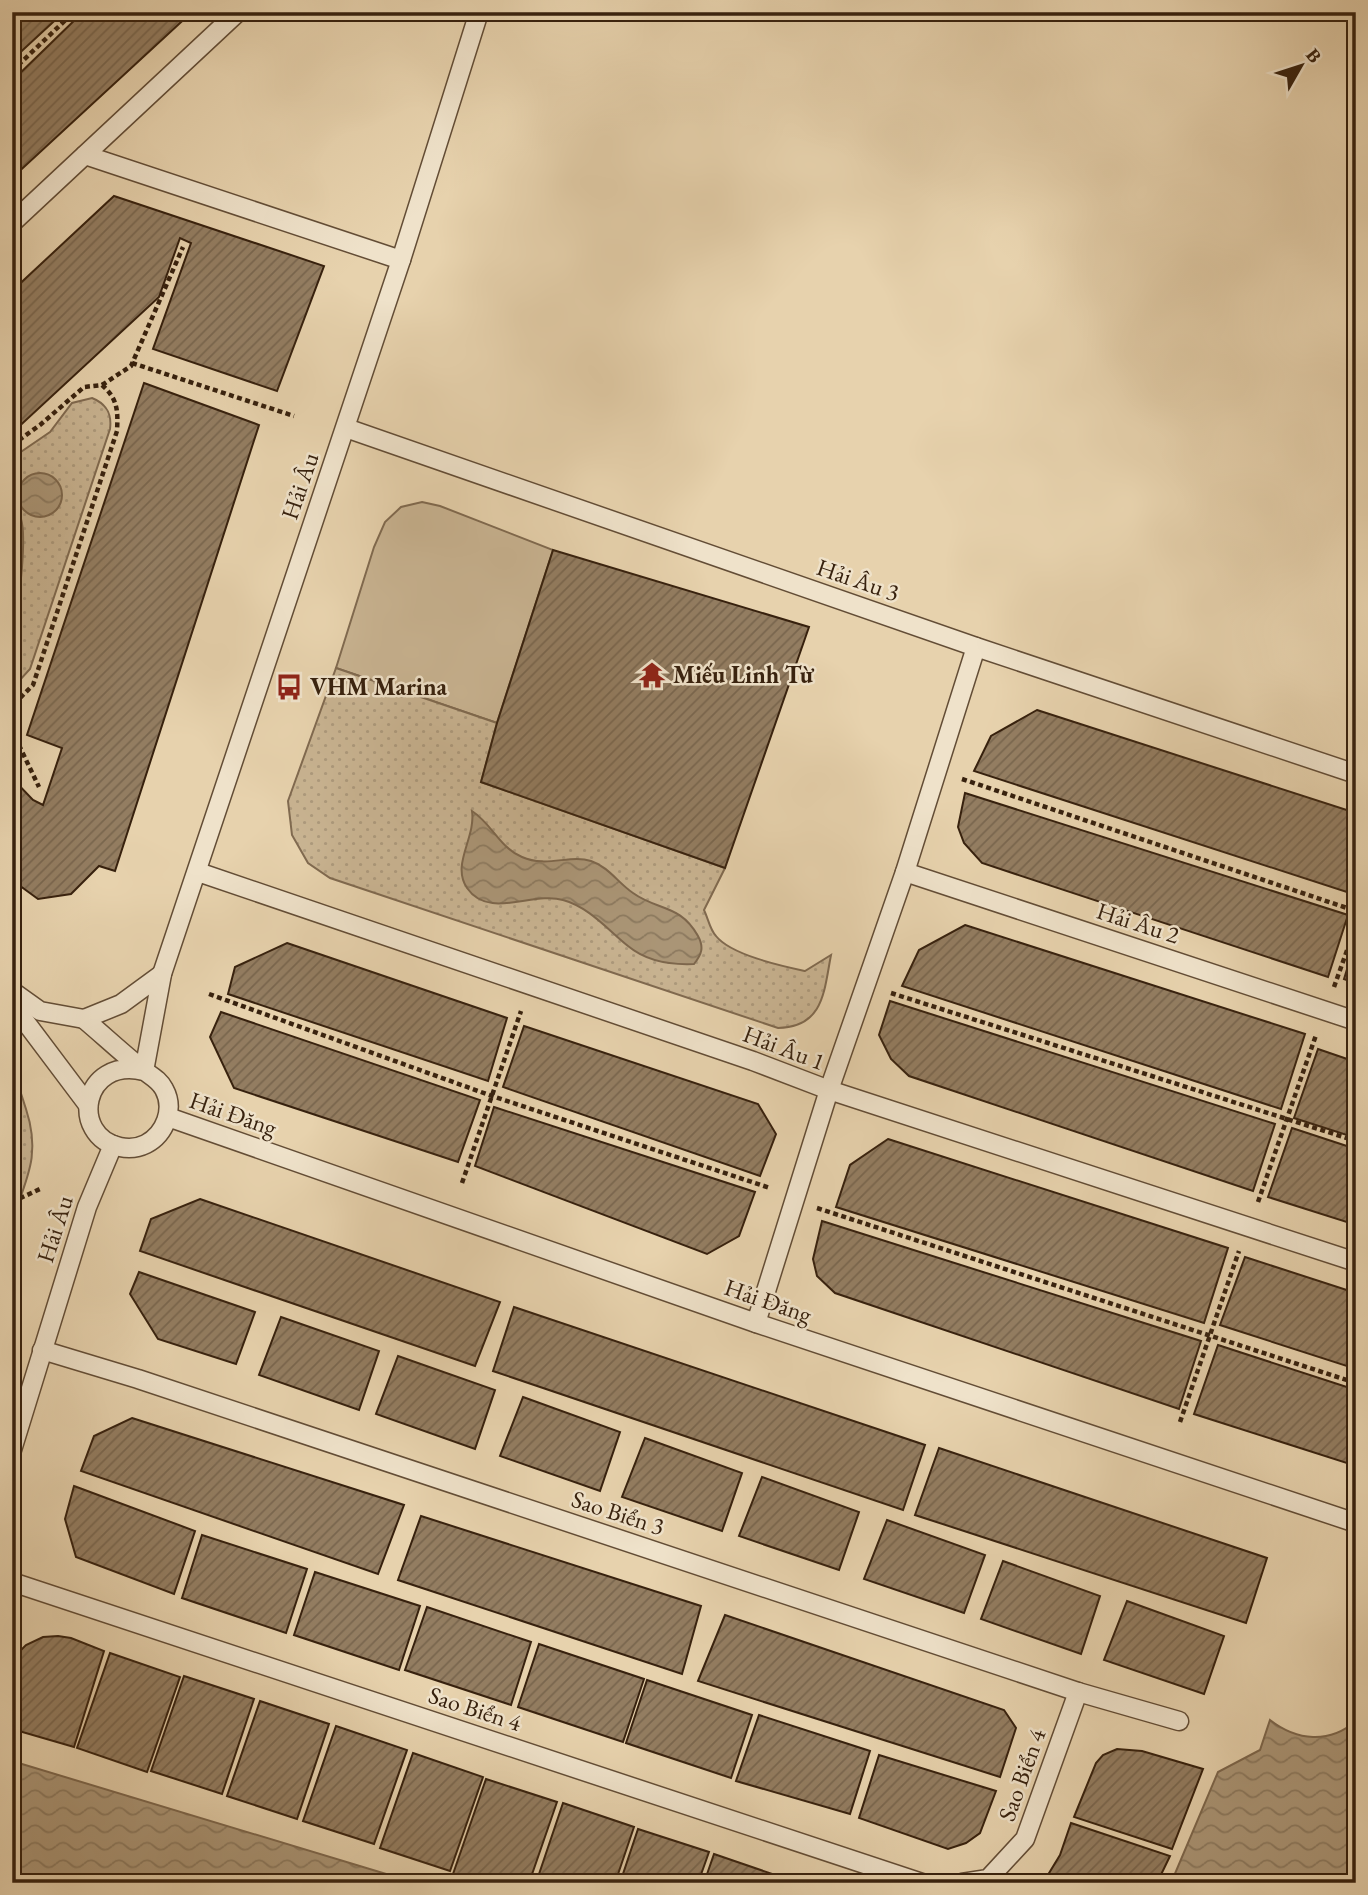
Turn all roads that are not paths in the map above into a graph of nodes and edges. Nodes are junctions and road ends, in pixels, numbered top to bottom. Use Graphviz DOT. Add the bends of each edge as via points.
graph roads {
  1 [pos="237,12"];
  2 [pos="476,13"];
  3 [pos="85,155"];
  4 [pos="12,223"];
  5 [pos="401,260"];
  6 [pos="346,428"];
  7 [pos="976,647"];
  8 [pos="1356,774"];
  9 [pos="198,872"];
  10 [pos="905,872"];
  11 [pos="162,974"];
  12 [pos="12,991"];
  13 [pos="12,1004"];
  14 [pos="84,1019"];
  15 [pos="1356,1021"];
  16 [pos="144,1071"];
  17 [pos="829,1090"];
  18 [pos="88,1105"];
  19 [pos="168,1117"];
  20 [pos="113,1146"];
  21 [pos="1356,1262"];
  22 [pos="755,1322"];
  23 [pos="42,1350"];
  24 [pos="12,1450"];
  25 [pos="1356,1522"];
  26 [pos="12,1582"];
  27 [pos="1078,1692"];
  28 [pos="1178,1721"];
  29 [pos="922,1883"];
  30 [pos="962,1883"];
  1 -- 3 [label="lane"];
  2 -- 5 [label="lane, Hải Âu"];
  3 -- 4 [label="lane"];
  3 -- 5 [label="lane"];
  5 -- 6 [label="lane, Hải Âu"];
  6 -- 7 [label="lane, Hải Âu 3"];
  6 -- 9 [label="lane, Hải Âu"];
  7 -- 8 [label="lane, Hải Âu 3"];
  7 -- 10 [label="lane"];
  9 -- 11 [label="lane, Hải Âu"];
  9 -- 17 [label="lane, Hải Âu 1"];
  10 -- 15 [label="lane, Hải Âu 2"];
  10 -- 17 [label="lane"];
  11 -- 14 [label="lane" via="121,1004"];
  11 -- 16 [label="lane, Hải Âu"];
  12 -- 14 [label="lane" via="40,1011"];
  13 -- 18 [label="lane"];
  14 -- 16 [label="lane"];
  16 -- 18 [label="lane" via="132,1068 107,1073 91,1092"];
  16 -- 19 [label="lane" via="164,1090"];
  17 -- 21 [label="lane, Hải Âu 1"];
  17 -- 22 [label="lane"];
  18 -- 20 [label="lane" via="94,1129"];
  19 -- 20 [label="lane" via="163,1130 141,1147"];
  19 -- 22 [label="lane, Hải Đăng"];
  20 -- 23 [label="lane, Hải Âu" via="87,1207"];
  22 -- 25 [label="lane, Hải Đăng"];
  23 -- 24 [label="lane, Hải Âu"];
  23 -- 27 [label="lane, Sao Biển 3"];
  26 -- 29 [label="lane, Sao Biển 4"];
  27 -- 28 [label="lane, Sao Biển 3"];
  27 -- 30 [label="lane, Sao Biển 4" via="1025,1839 988,1879"];
}
